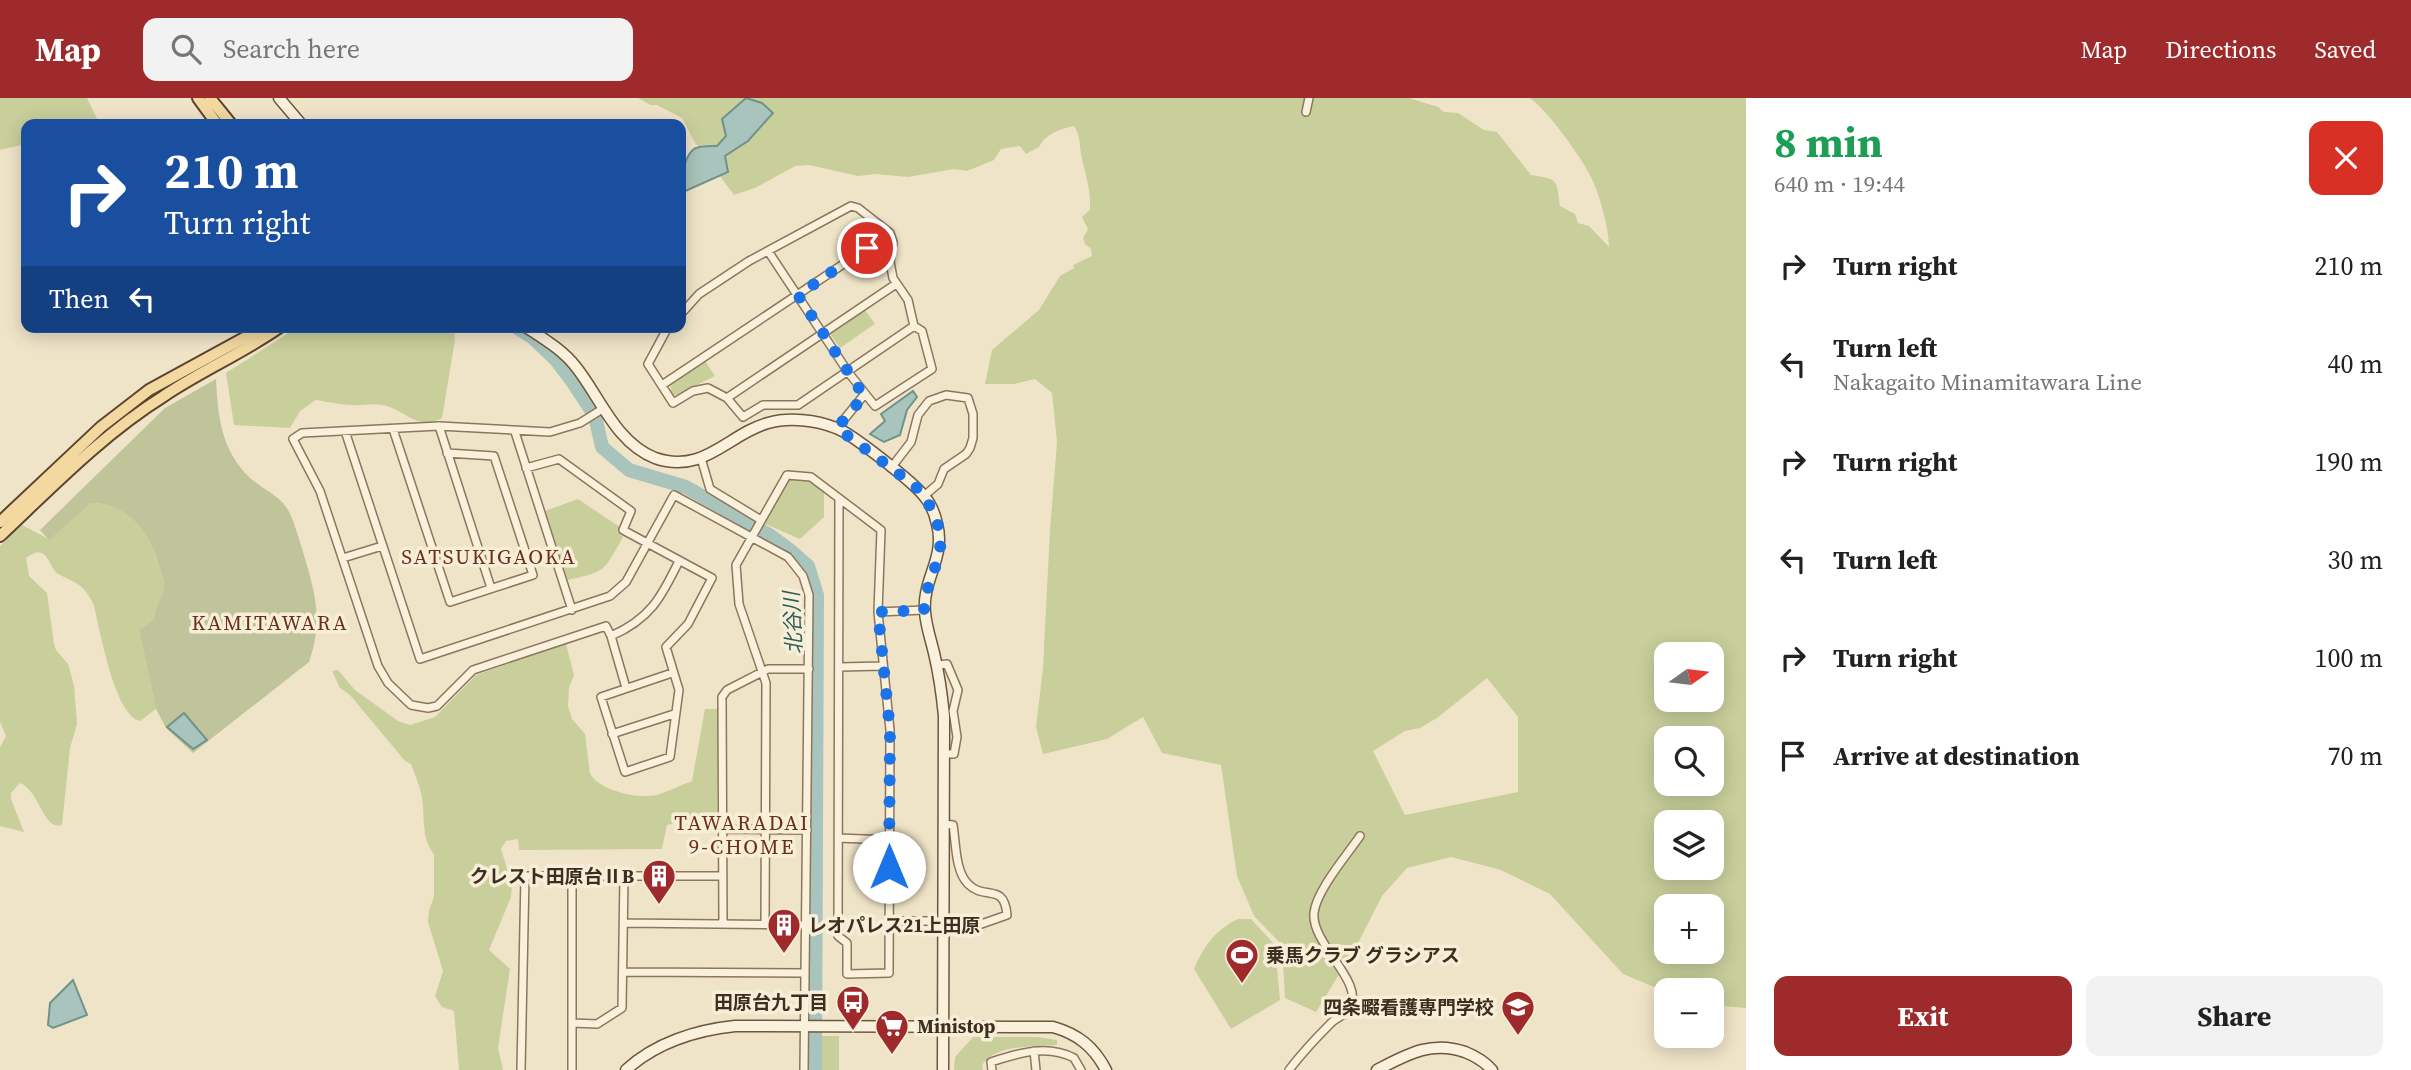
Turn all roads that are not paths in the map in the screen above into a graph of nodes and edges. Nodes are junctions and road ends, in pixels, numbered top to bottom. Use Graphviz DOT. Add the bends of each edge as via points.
graph roads {
  1 [pos="198,98"];
  2 [pos="210,98"];
  3 [pos="279,98"];
  4 [pos="1308,98"];
  5 [pos="1306,112"];
  6 [pos="213,119"];
  7 [pos="227,119"];
  8 [pos="297,119"];
  9 [pos="890,233"];
  10 [pos="768,251"];
  11 [pos="897,284"];
  12 [pos="798,295"];
  13 [pos="686,308"];
  14 [pos="914,326"];
  15 [pos="255,333"];
  16 [pos="269,333"];
  17 [pos="535,333"];
  18 [pos="665,333"];
  19 [pos="823,333"];
  20 [pos="202,368"];
  21 [pos="848,372"];
  22 [pos="662,385"];
  23 [pos="864,396"];
  24 [pos="727,398"];
  25 [pos="603,408"];
  26 [pos="439,426"];
  27 [pos="837,428"];
  28 [pos="393,429"];
  29 [pos="345,431"];
  30 [pos="515,432"];
  31 [pos="447,453"];
  32 [pos="701,457"];
  33 [pos="526,468"];
  34 [pos="891,468"];
  35 [pos="925,496"];
  36 [pos="839,499"];
  37 [pos="761,521"];
  38 [pos="0,522"];
  39 [pos="0,536"];
  40 [pos="752,537"];
  41 [pos="646,543"];
  42 [pos="382,546"];
  43 [pos="343,558"];
  44 [pos="679,561"];
  45 [pos="491,588"];
  46 [pos="572,610"];
  47 [pos="924,610"];
  48 [pos="878,612"];
  49 [pos="611,636"];
  50 [pos="937,665"];
  51 [pos="883,666"];
  52 [pos="840,667"];
  53 [pos="809,668"];
  54 [pos="762,671"];
  55 [pos="672,674"];
  56 [pos="626,688"];
  57 [pos="674,714"];
  58 [pos="612,733"];
  59 [pos="944,754"];
  60 [pos="944,824"];
  61 [pos="722,829"];
  62 [pos="765,830"];
  63 [pos="807,830"];
  64 [pos="1360,836"];
  65 [pos="838,838"];
  66 [pos="889,840"];
  67 [pos="959,865"];
  68 [pos="944,868"];
  69 [pos="572,876"];
  70 [pos="624,876"];
  71 [pos="722,876"];
  72 [pos="889,921"];
  73 [pos="943,921"];
  74 [pos="624,923"];
  75 [pos="723,923"];
  76 [pos="765,924"];
  77 [pos="805,925"];
  78 [pos="624,972"];
  79 [pos="805,973"];
  80 [pos="572,1023"];
  81 [pos="807,1026"];
  82 [pos="943,1027"];
  83 [pos="1034,1051"];
  84 [pos="521,1070"];
  85 [pos="572,1070"];
  86 [pos="626,1070"];
  87 [pos="804,1070"];
  88 [pos="943,1070"];
  89 [pos="992,1070"];
  90 [pos="1036,1070"];
  91 [pos="1081,1070"];
  92 [pos="1106,1070"];
  93 [pos="1289,1070"];
  94 [pos="1377,1070"];
  95 [pos="1492,1070"];
  1 -- 6 [label="main road"];
  2 -- 7 [label="main road"];
  3 -- 8 [label="main road"];
  4 -- 5 [label="street"];
  9 -- 10 [label="street" via="851,206"];
  9 -- 11 [label="street" via="890,262"];
  9 -- 12 [label="street"];
  10 -- 12 [label="street"];
  10 -- 13 [label="street" via="699,294"];
  11 -- 14 [label="street" via="908,300"];
  11 -- 19 [label="street"];
  12 -- 19 [label="street"];
  12 -- 22 [label="street"];
  14 -- 21 [label="street"];
  14 -- 23 [label="street" via="922,331 932,369 875,406"];
  15 -- 20 [label="main road"];
  16 -- 20 [label="main road"];
  17 -- 25 [label="main road" via="574,365"];
  18 -- 22 [label="street" via="648,364"];
  19 -- 21 [label="street"];
  19 -- 24 [label="street"];
  20 -- 38 [label="main road" via="149,390 101,427"];
  20 -- 39 [label="main road" via="108,436"];
  21 -- 23 [label="street"];
  21 -- 24 [label="street" via="798,405 763,405 743,418"];
  22 -- 24 [label="street" via="673,403 709,388"];
  23 -- 27 [label="street"];
  25 -- 30 [label="street" via="580,423 550,432"];
  25 -- 32 [label="main road" via="641,451 676,462"];
  26 -- 28 [label="street"];
  26 -- 30 [label="street"];
  26 -- 31 [label="street"];
  27 -- 32 [label="main road" via="818,422 767,423"];
  27 -- 34 [label="main road"];
  28 -- 29 [label="street"];
  28 -- 45 [label="street" via="450,602"];
  29 -- 42 [label="street"];
  29 -- 43 [label="street" via="302,433 293,439 320,491"];
  30 -- 33 [label="street"];
  31 -- 45 [label="street"];
  31 -- 45 [label="street" via="494,456 523,543 533,575"];
  32 -- 37 [label="street" via="710,489"];
  33 -- 41 [label="street" via="559,459 631,511 623,530"];
  33 -- 46 [label="street"];
  34 -- 35 [label="main road"];
  34 -- 35 [label="street" via="911,442 918,415 929,401 946,395 968,398 973,414 970,448 944,470"];
  35 -- 47 [label="main road" via="940,541"];
  36 -- 37 [label="street" via="811,477 787,475"];
  36 -- 48 [label="street" via="881,530"];
  36 -- 52 [label="street"];
  37 -- 40 [label="street"];
  40 -- 41 [label="street" via="674,495"];
  40 -- 53 [label="street" via="788,557 803,576 809,595"];
  40 -- 54 [label="street" via="736,565 739,604"];
  41 -- 44 [label="street"];
  41 -- 46 [label="street" via="618,590"];
  42 -- 43 [label="street"];
  42 -- 46 [label="street" via="420,659"];
  43 -- 49 [label="street" via="382,674 411,705 420,708 437,706 473,670 606,626"];
  44 -- 49 [label="street" via="650,611"];
  44 -- 55 [label="street" via="712,578 688,624 666,647"];
  47 -- 48 [label="street"];
  47 -- 50 [label="main road"];
  48 -- 51 [label="street"];
  49 -- 56 [label="street"];
  50 -- 59 [label="main road"];
  50 -- 59 [label="street" via="947,664 958,690 953,711 954,754"];
  51 -- 52 [label="street"];
  51 -- 66 [label="street" via="890,730"];
  52 -- 65 [label="street"];
  53 -- 54 [label="street"];
  53 -- 63 [label="street"];
  54 -- 61 [label="street" via="722,697"];
  54 -- 62 [label="street" via="766,683"];
  55 -- 56 [label="street"];
  55 -- 57 [label="street" via="679,690"];
  56 -- 58 [label="street" via="601,697"];
  57 -- 58 [label="street"];
  57 -- 58 [label="street" via="670,757 625,772"];
  59 -- 60 [label="main road"];
  60 -- 67 [label="street" via="953,825"];
  60 -- 68 [label="main road"];
  61 -- 62 [label="street"];
  61 -- 71 [label="street"];
  62 -- 63 [label="street"];
  62 -- 76 [label="street"];
  63 -- 77 [label="street"];
  64 -- 93 [label="street" via="1318,899 1314,914 1323,946 1346,976 1352,1000 1349,1010 1326,1028"];
  65 -- 66 [label="street"];
  65 -- 72 [label="street" via="838,936 847,943 846,974 889,973"];
  66 -- 72 [label="street"];
  67 -- 68 [label="street"];
  67 -- 73 [label="street" via="972,887 1002,896 1007,915 970,928"];
  68 -- 73 [label="main road"];
  69 -- 70 [label="street"];
  69 -- 80 [label="street"];
  69 -- 84 [label="street" via="525,876"];
  70 -- 71 [label="street"];
  70 -- 74 [label="street"];
  71 -- 75 [label="street"];
  72 -- 73 [label="street"];
  73 -- 82 [label="main road"];
  74 -- 75 [label="street"];
  74 -- 78 [label="street"];
  75 -- 76 [label="street"];
  76 -- 77 [label="street"];
  77 -- 79 [label="street"];
  78 -- 79 [label="street"];
  78 -- 80 [label="street" via="622,1008 597,1024"];
  79 -- 81 [label="street"];
  80 -- 85 [label="street"];
  81 -- 82 [label="main road"];
  81 -- 86 [label="main road" via="735,1026 697,1033 667,1044"];
  81 -- 87 [label="street"];
  82 -- 88 [label="main road"];
  82 -- 92 [label="main road" via="1053,1027 1086,1042"];
  83 -- 89 [label="street" via="991,1062"];
  83 -- 90 [label="street"];
  83 -- 91 [label="street" via="1064,1052"];
  94 -- 95 [label="main road" via="1413,1052 1441,1046 1469,1054"];
}
